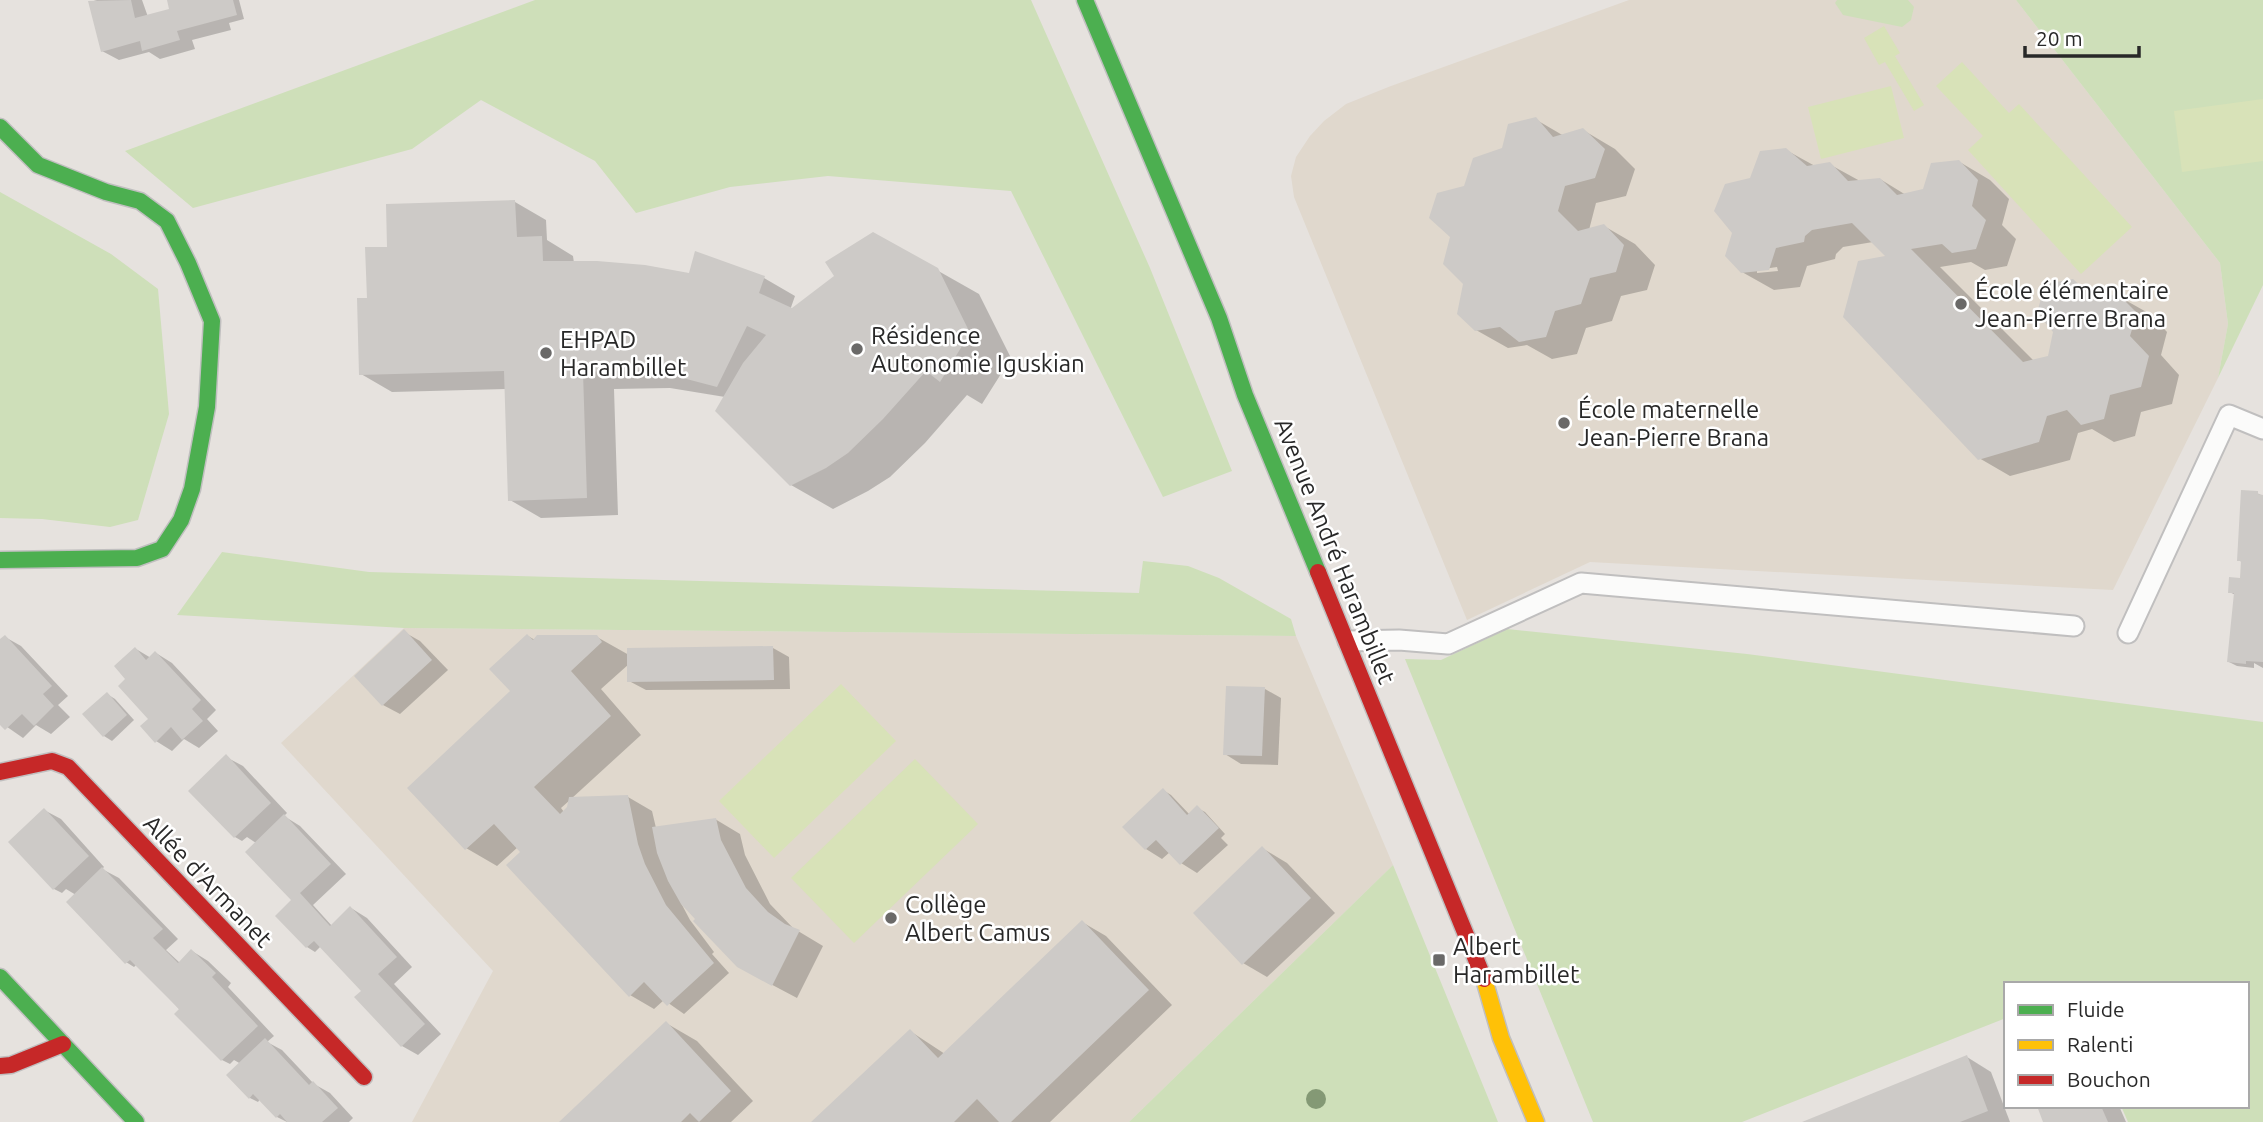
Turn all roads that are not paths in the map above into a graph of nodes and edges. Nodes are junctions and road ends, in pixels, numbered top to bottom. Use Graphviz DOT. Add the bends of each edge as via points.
graph roads {
  1 [pos="1086,0"];
  2 [pos="0,127"];
  3 [pos="2263,429"];
  4 [pos="0,560"];
  5 [pos="2074,626"];
  6 [pos="2128,633"];
  7 [pos="1348,641"];
  8 [pos="0,772"];
  9 [pos="0,977"];
  10 [pos="63,1044"];
  11 [pos="0,1066"];
  12 [pos="364,1077"];
  13 [pos="136,1122"];
  14 [pos="1536,1122"];
  1 -- 7 [label="street, Avenue André Harambillet"];
  2 -- 4 [label="street" via="38,165 140,201 167,222 212,321 207,407 192,489 181,520 162,549 138,558"];
  3 -- 6 [label="lane" via="2230,415"];
  5 -- 7 [label="lane" via="1581,583 1448,644"];
  7 -- 14 [label="street, Avenue André Harambillet"];
  8 -- 12 [label="street, Allée d'Armanet" via="52,761 68,767"];
  9 -- 10 [label="street"];
  10 -- 11 [label="street"];
  10 -- 13 [label="street"];
}
